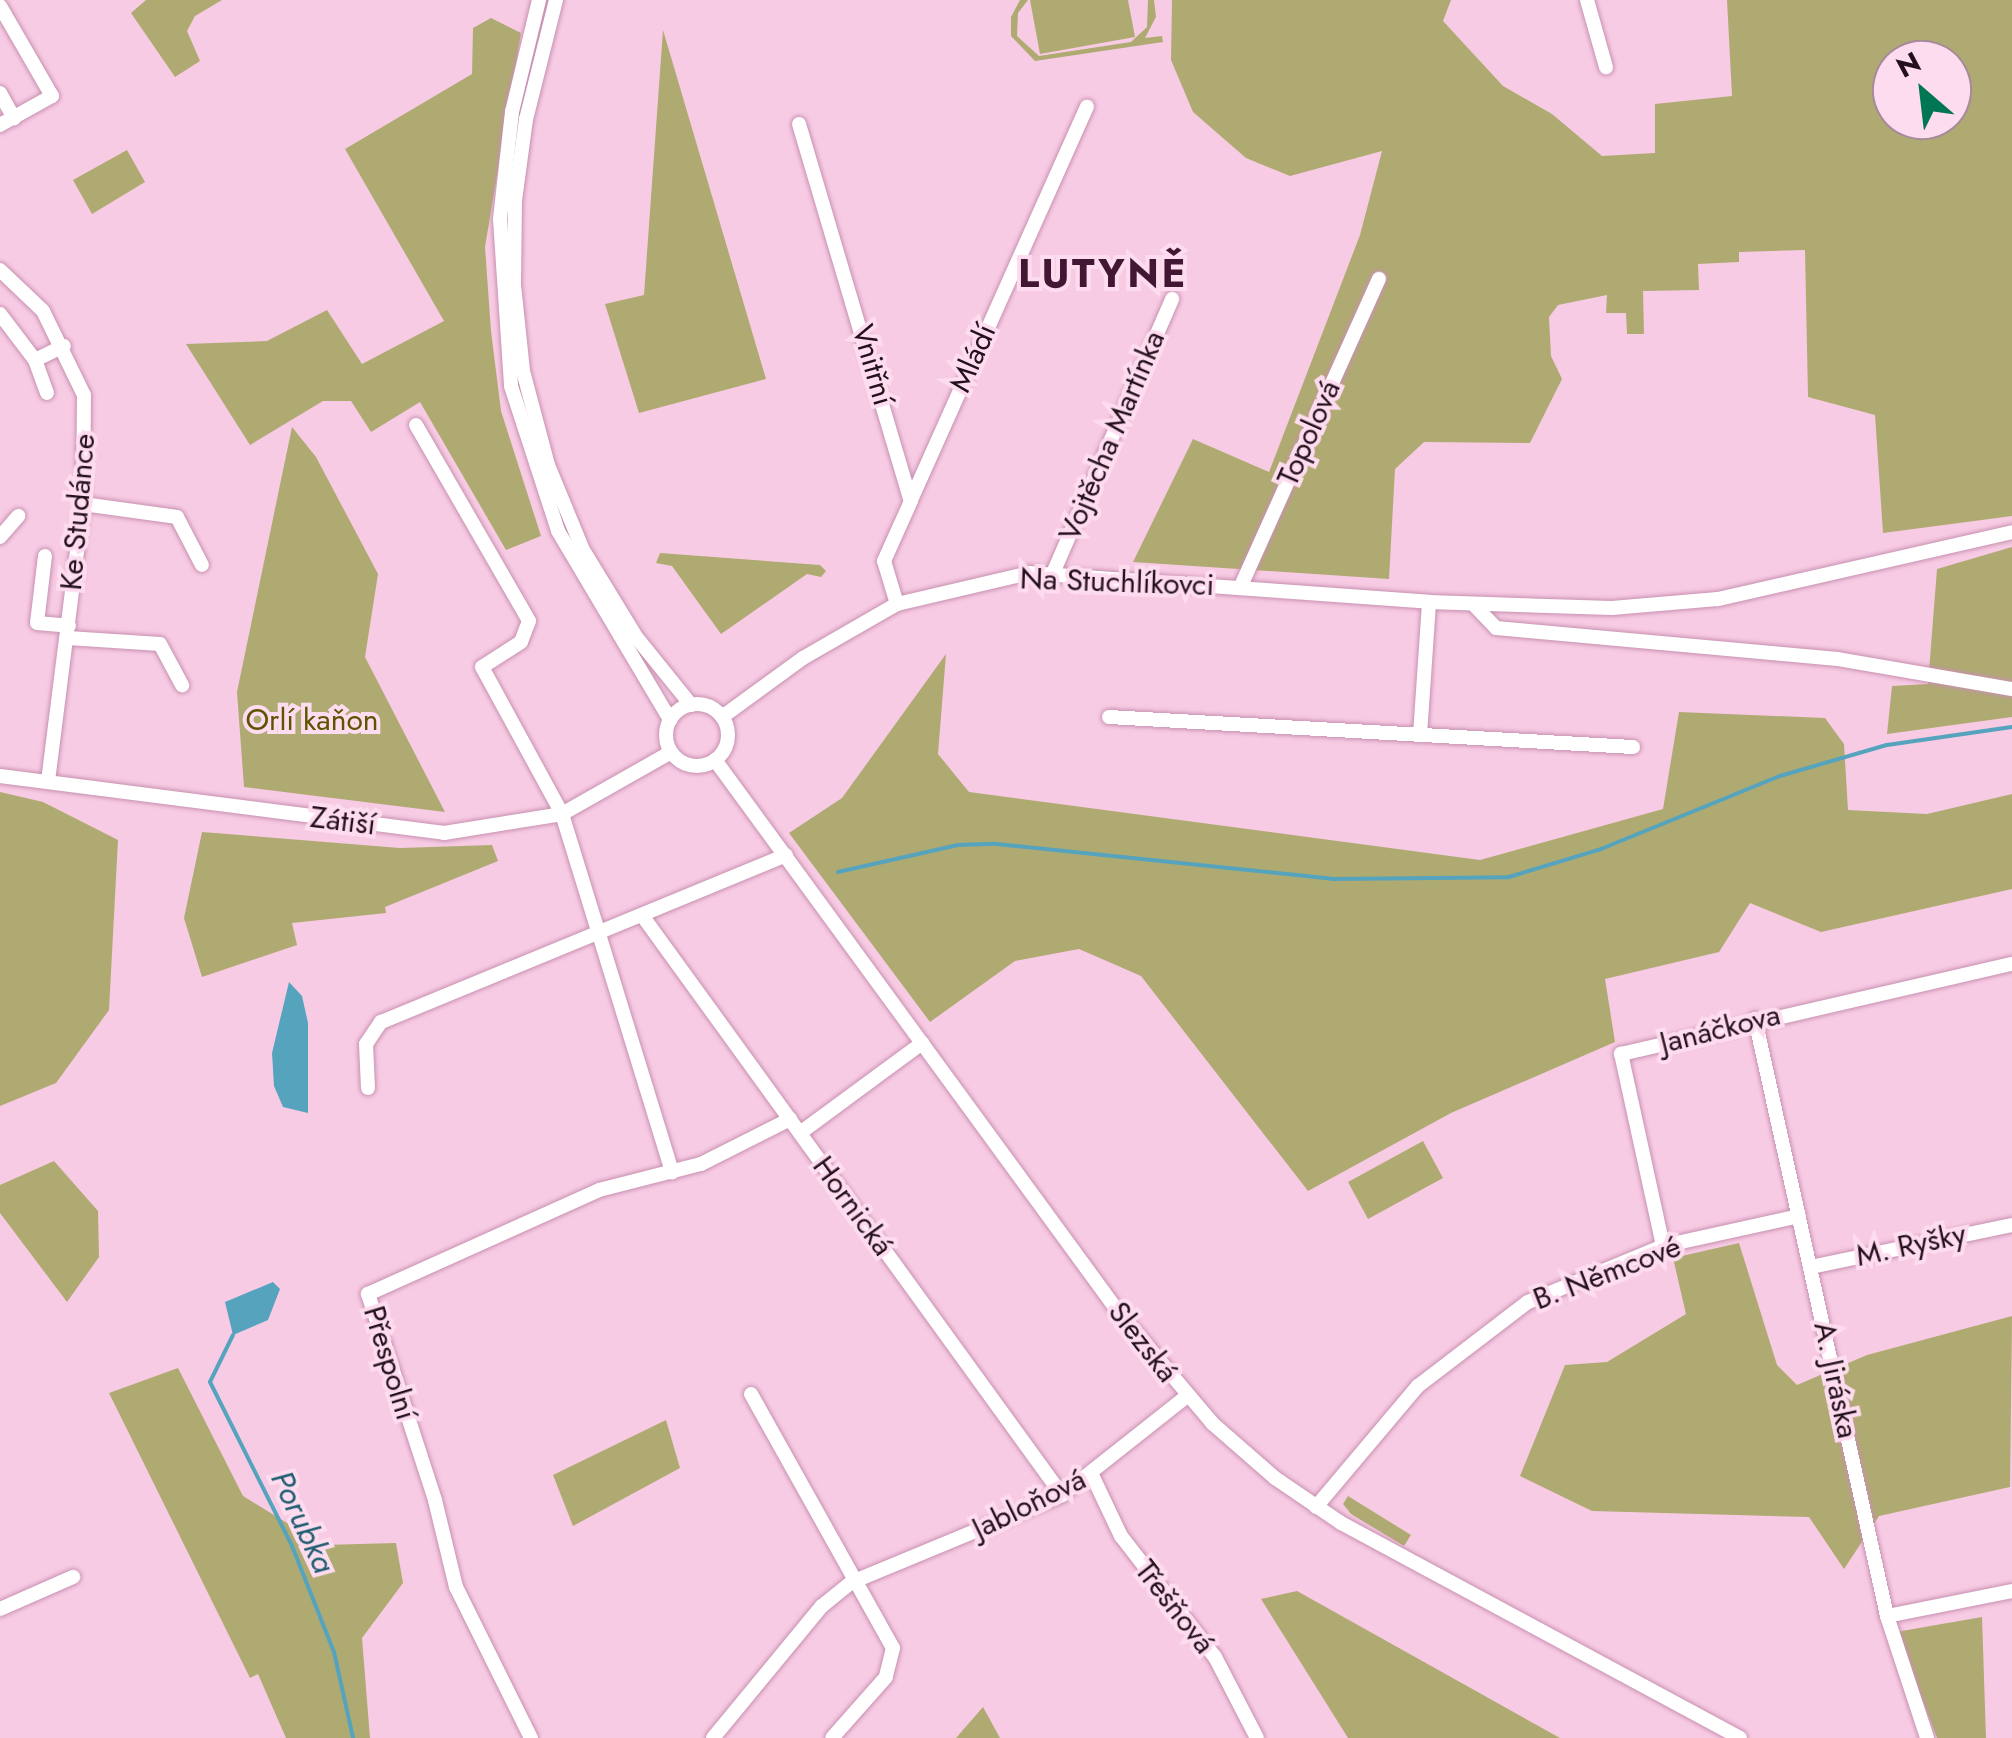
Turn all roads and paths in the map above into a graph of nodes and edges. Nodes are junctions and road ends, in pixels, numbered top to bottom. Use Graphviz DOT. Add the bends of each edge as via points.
graph roads {
  1 [pos="539,0"];
  2 [pos="556,0"];
  3 [pos="1587,0"];
  4 [pos="0,6"];
  5 [pos="1606,67"];
  6 [pos="0,92"];
  7 [pos="1087,107"];
  8 [pos="7,121"];
  9 [pos="799,124"];
  10 [pos="0,270"];
  11 [pos="1379,279"];
  12 [pos="1172,298"];
  13 [pos="0,314"];
  14 [pos="64,346"];
  15 [pos="36,360"];
  16 [pos="47,393"];
  17 [pos="416,426"];
  18 [pos="910,501"];
  19 [pos="83,504"];
  20 [pos="18,516"];
  21 [pos="2012,532"];
  22 [pos="0,537"];
  23 [pos="45,556"];
  24 [pos="202,565"];
  25 [pos="1052,573"];
  26 [pos="1240,588"];
  27 [pos="1430,602"];
  28 [pos="897,604"];
  29 [pos="1474,604"];
  30 [pos="68,632"];
  31 [pos="182,685"];
  32 [pos="2012,689"];
  33 [pos="690,705"];
  34 [pos="722,717"];
  35 [pos="1110,717"];
  36 [pos="670,720"];
  37 [pos="1420,735"];
  38 [pos="1633,747"];
  39 [pos="671,752"];
  40 [pos="716,760"];
  41 [pos="0,776"];
  42 [pos="48,781"];
  43 [pos="562,814"];
  44 [pos="786,855"];
  45 [pos="644,918"];
  46 [pos="600,934"];
  47 [pos="2012,964"];
  48 [pos="1755,1019"];
  49 [pos="922,1043"];
  50 [pos="368,1088"];
  51 [pos="790,1119"];
  52 [pos="800,1133"];
  53 [pos="672,1172"];
  54 [pos="1800,1216"];
  55 [pos="2012,1224"];
  56 [pos="1663,1246"];
  57 [pos="1811,1267"];
  58 [pos="752,1394"];
  59 [pos="1187,1396"];
  60 [pos="1092,1476"];
  61 [pos="1062,1495"];
  62 [pos="1316,1507"];
  63 [pos="72,1578"];
  64 [pos="852,1582"];
  65 [pos="2012,1591"];
  66 [pos="0,1609"];
  67 [pos="1886,1616"];
  68 [pos="532,1738"];
  69 [pos="713,1738"];
  70 [pos="832,1738"];
  71 [pos="1258,1738"];
  72 [pos="1740,1738"];
  73 [pos="1927,1738"];
  1 -- 36 [label="street" via="512,112 500,218 510,386 535,473 568,550"];
  2 -- 33 [label="street" via="515,200 523,371 548,465 583,550 645,650"];
  3 -- 5 [label="street"];
  4 -- 8 [label="street" via="52,96"];
  6 -- 8 [label="street"];
  7 -- 18 [label="street, Mládí"];
  9 -- 18 [label="street, Vnitřní"];
  10 -- 14 [label="street, Ke Studánce" via="43,310"];
  11 -- 26 [label="street, Topolová"];
  12 -- 25 [label="street, Vojtěcha Martínka"];
  13 -- 15 [label="street"];
  14 -- 15 [label="street"];
  14 -- 19 [label="street, Ke Studánce" via="84,395"];
  15 -- 16 [label="street"];
  17 -- 43 [label="street" via="529,621 521,642 482,667"];
  18 -- 28 [label="street" via="884,561"];
  19 -- 24 [label="street" via="177,518"];
  19 -- 30 [label="street, Ke Studánce"];
  20 -- 22 [label="street"];
  21 -- 29 [label="street, Na Stuchlíkovci" via="1718,598 1612,608"];
  23 -- 30 [label="street" via="37,623"];
  25 -- 26 [label="street, Na Stuchlíkovci"];
  25 -- 28 [label="street, Na Stuchlíkovci" via="986,580"];
  26 -- 27 [label="street, Na Stuchlíkovci"];
  27 -- 29 [label="street, Na Stuchlíkovci"];
  27 -- 37 [label="street"];
  28 -- 34 [label="street, Na Stuchlíkovci" via="803,658"];
  29 -- 32 [label="street" via="1496,628 1838,659"];
  30 -- 31 [label="street" via="160,644"];
  30 -- 42 [label="street, Ke Studánce"];
  33 -- 34 [label="street"];
  33 -- 36 [label="street"];
  34 -- 40 [label="street" via="728,735"];
  35 -- 37 [label="street"];
  36 -- 39 [label="street"];
  37 -- 38 [label="street"];
  39 -- 40 [label="street" via="696,766"];
  39 -- 43 [label="street, Zátiší"];
  40 -- 44 [label="street, Slezská"];
  41 -- 42 [label="street, Zátiší"];
  42 -- 43 [label="street, Zátiší" via="444,833"];
  43 -- 46 [label="street"];
  44 -- 45 [label="street"];
  44 -- 49 [label="street, Slezská"];
  45 -- 46 [label="street"];
  45 -- 51 [label="street, Hornická"];
  46 -- 50 [label="street" via="381,1022 366,1044"];
  46 -- 53 [label="street"];
  47 -- 48 [label="street, Janáčkova"];
  48 -- 54 [label="street, A. Jiráska"];
  48 -- 56 [label="street, Janáčkova" via="1621,1054"];
  49 -- 52 [label="street"];
  49 -- 59 [label="street, Slezská"];
  51 -- 52 [label="street, Hornická"];
  51 -- 53 [label="street, Přespolní"];
  52 -- 61 [label="street, Hornická"];
  53 -- 68 [label="street, Přespolní" via="598,1190 368,1294 456,1587"];
  54 -- 56 [label="street, B. Němcové"];
  54 -- 57 [label="street, A. Jiráska"];
  55 -- 57 [label="street, M. Ryšky"];
  56 -- 62 [label="street, B. Němcové" via="1528,1302 1454,1354 1370,1437"];
  57 -- 67 [label="street, A. Jiráska"];
  58 -- 64 [label="street"];
  59 -- 60 [label="street, Jabloňová"];
  59 -- 62 [label="street, Slezská" via="1256,1462"];
  60 -- 61 [label="street, Jabloňová"];
  60 -- 71 [label="street, Třešňová" via="1121,1536 1215,1657"];
  61 -- 64 [label="street, Jabloňová"];
  62 -- 72 [label="street, Slezská"];
  63 -- 66 [label="street"];
  64 -- 69 [label="street, Jabloňová" via="822,1606"];
  64 -- 70 [label="street" via="894,1648 894,1663"];
  65 -- 67 [label="street"];
  67 -- 73 [label="street, A. Jiráska"];
}
